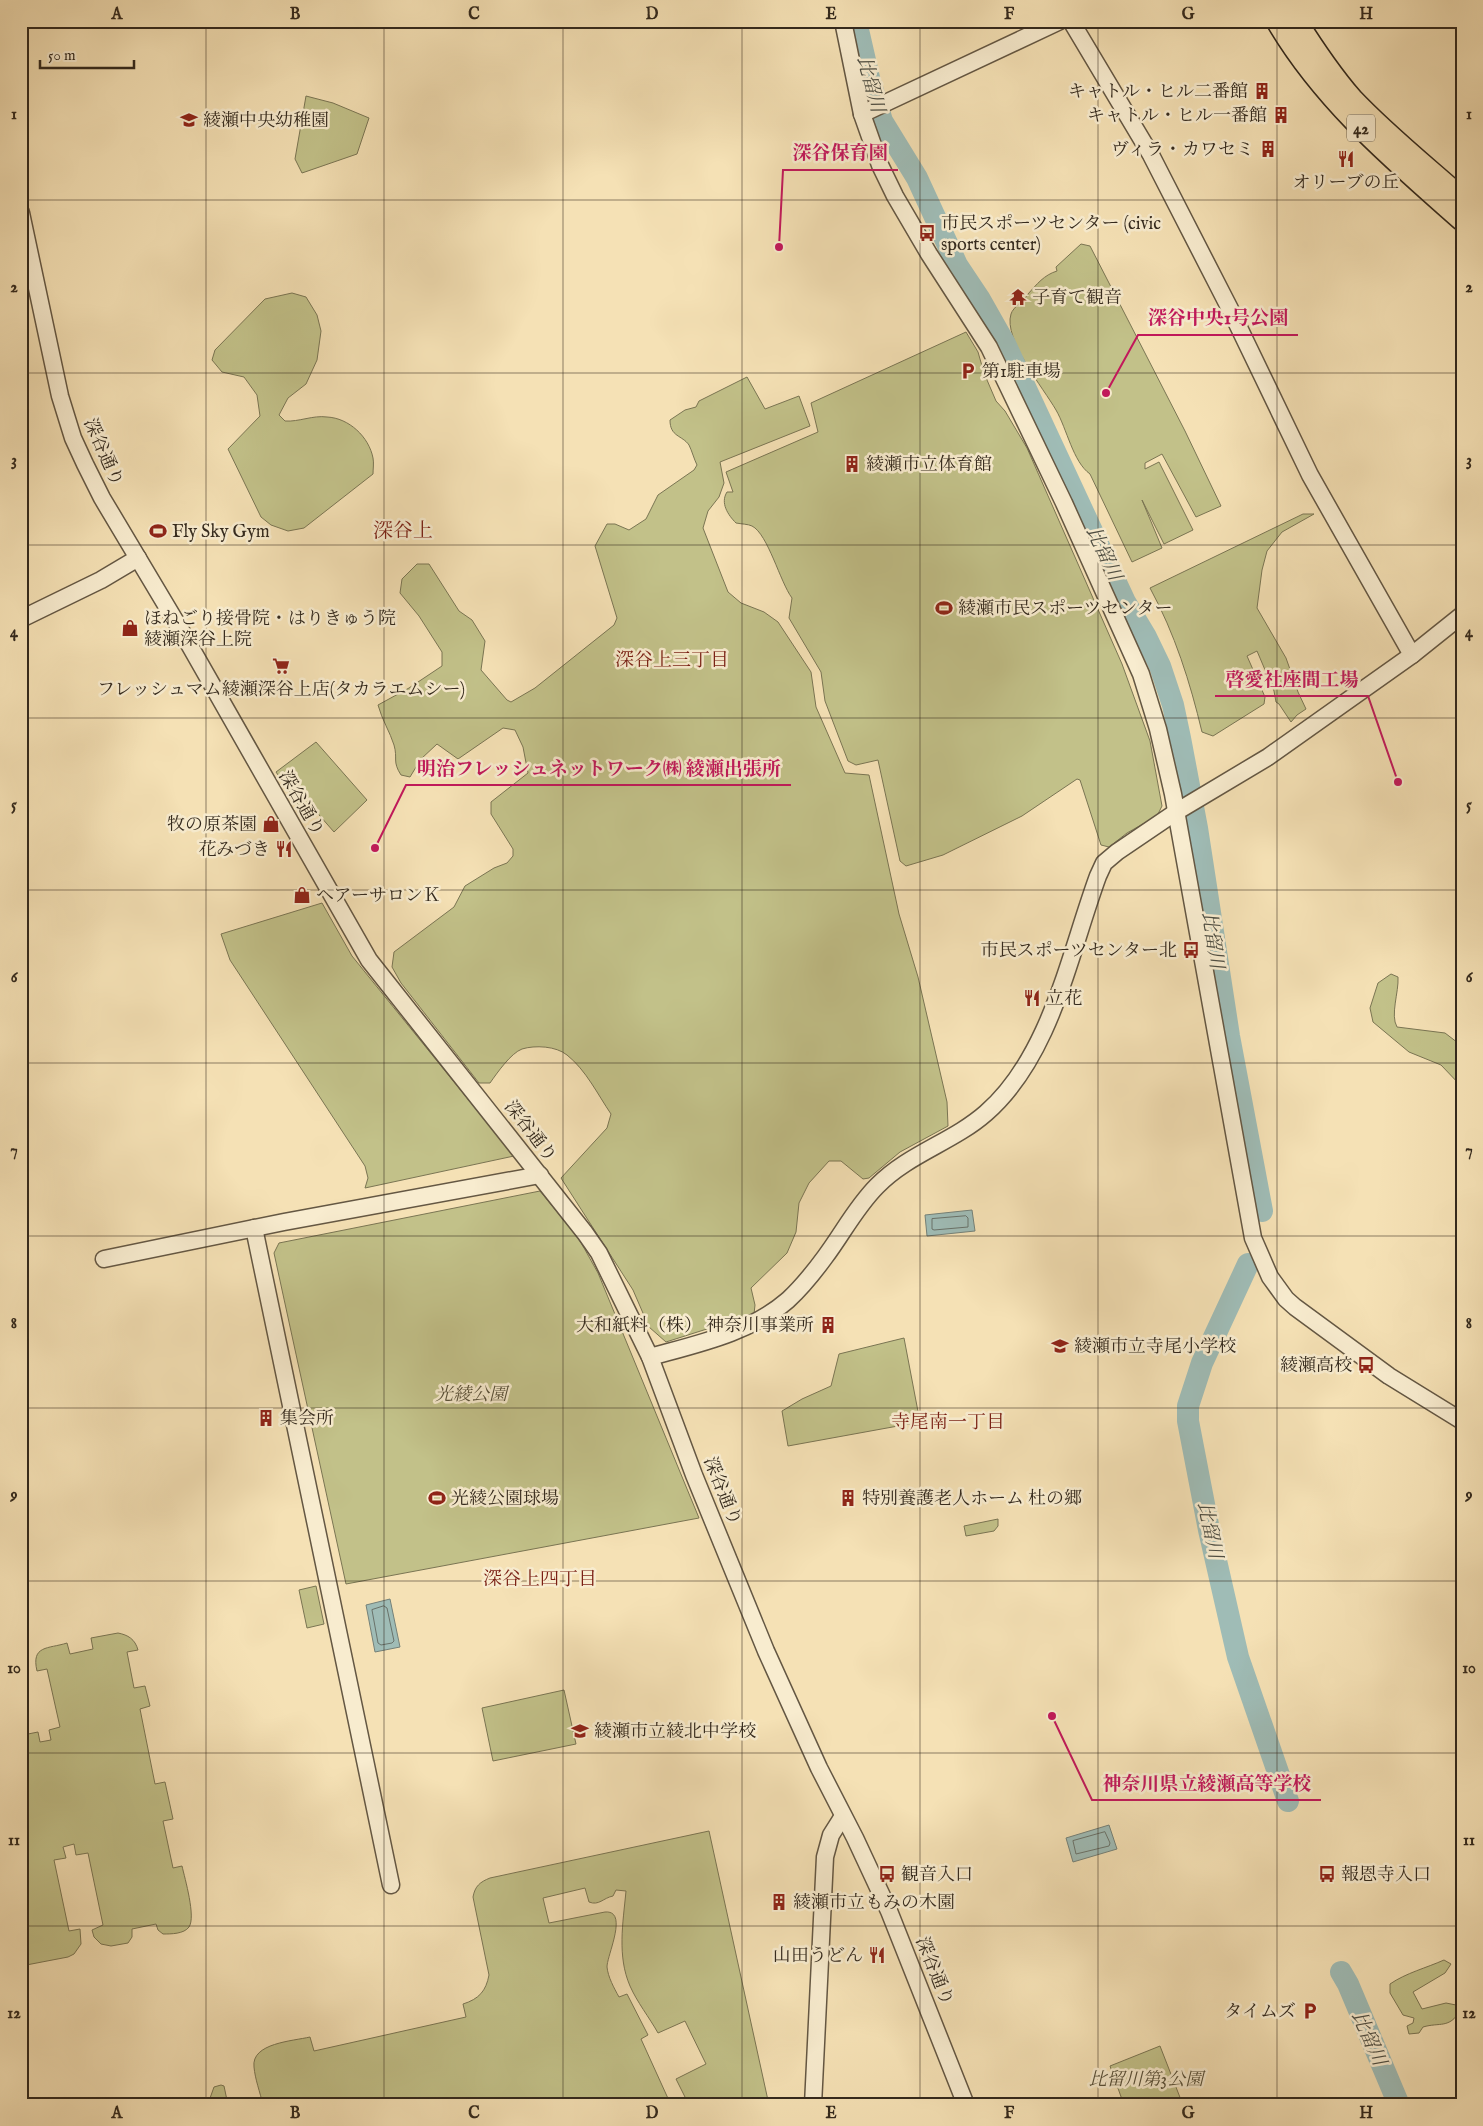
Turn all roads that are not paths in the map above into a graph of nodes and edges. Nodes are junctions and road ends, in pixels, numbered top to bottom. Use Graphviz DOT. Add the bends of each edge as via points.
graph roads {
  1 [pos="843,21"];
  2 [pos="1060,21"];
  3 [pos="1071,21"];
  4 [pos="1277,21"];
  5 [pos="1296,21"];
  6 [pos="866,112"];
  7 [pos="1462,199"];
  8 [pos="21,213"];
  9 [pos="1462,220"];
  10 [pos="138,558"];
  11 [pos="1462,615"];
  12 [pos="21,619"];
  13 [pos="1412,656"];
  14 [pos="1179,810"];
  15 [pos="540,1175"];
  16 [pos="254,1228"];
  17 [pos="104,1258"];
  18 [pos="650,1357"];
  19 [pos="1462,1422"];
  20 [pos="843,1816"];
  21 [pos="391,1885"];
  22 [pos="813,2105"];
  23 [pos="966,2105"];
  1 -- 6 [label="street"];
  2 -- 6 [label="street"];
  3 -- 13 [label="street" via="1150,155 1230,309 1310,475"];
  4 -- 9 [label="main road, 42" via="1304,63 1345,111 1373,141"];
  5 -- 7 [label="main road, 42" via="1351,98 1396,143"];
  6 -- 14 [label="street" via="880,165 895,196 989,347 1124,633 1153,709"];
  8 -- 10 [label="street, 深谷通り" via="60,396 73,438 102,498"];
  10 -- 12 [label="street"];
  10 -- 15 [label="street, 深谷通り" via="369,960"];
  11 -- 13 [label="street"];
  13 -- 14 [label="street" via="1268,757"];
  14 -- 18 [label="street" via="1104,863 1045,1029 1016,1081 1002,1098 972,1124 908,1161 877,1186 800,1289 769,1314 732,1332"];
  14 -- 19 [label="street" via="1194,920 1253,1238 1262,1261 1282,1294 1306,1316 1389,1376"];
  15 -- 16 [label="street"];
  15 -- 18 [label="street, 深谷通り" via="599,1253"];
  16 -- 17 [label="street"];
  16 -- 21 [label="street"];
  18 -- 20 [label="street, 深谷通り" via="694,1475 770,1659"];
  20 -- 22 [label="street" via="831,1835 825,1857"];
  20 -- 23 [label="street, 深谷通り" via="890,1911"];
}
